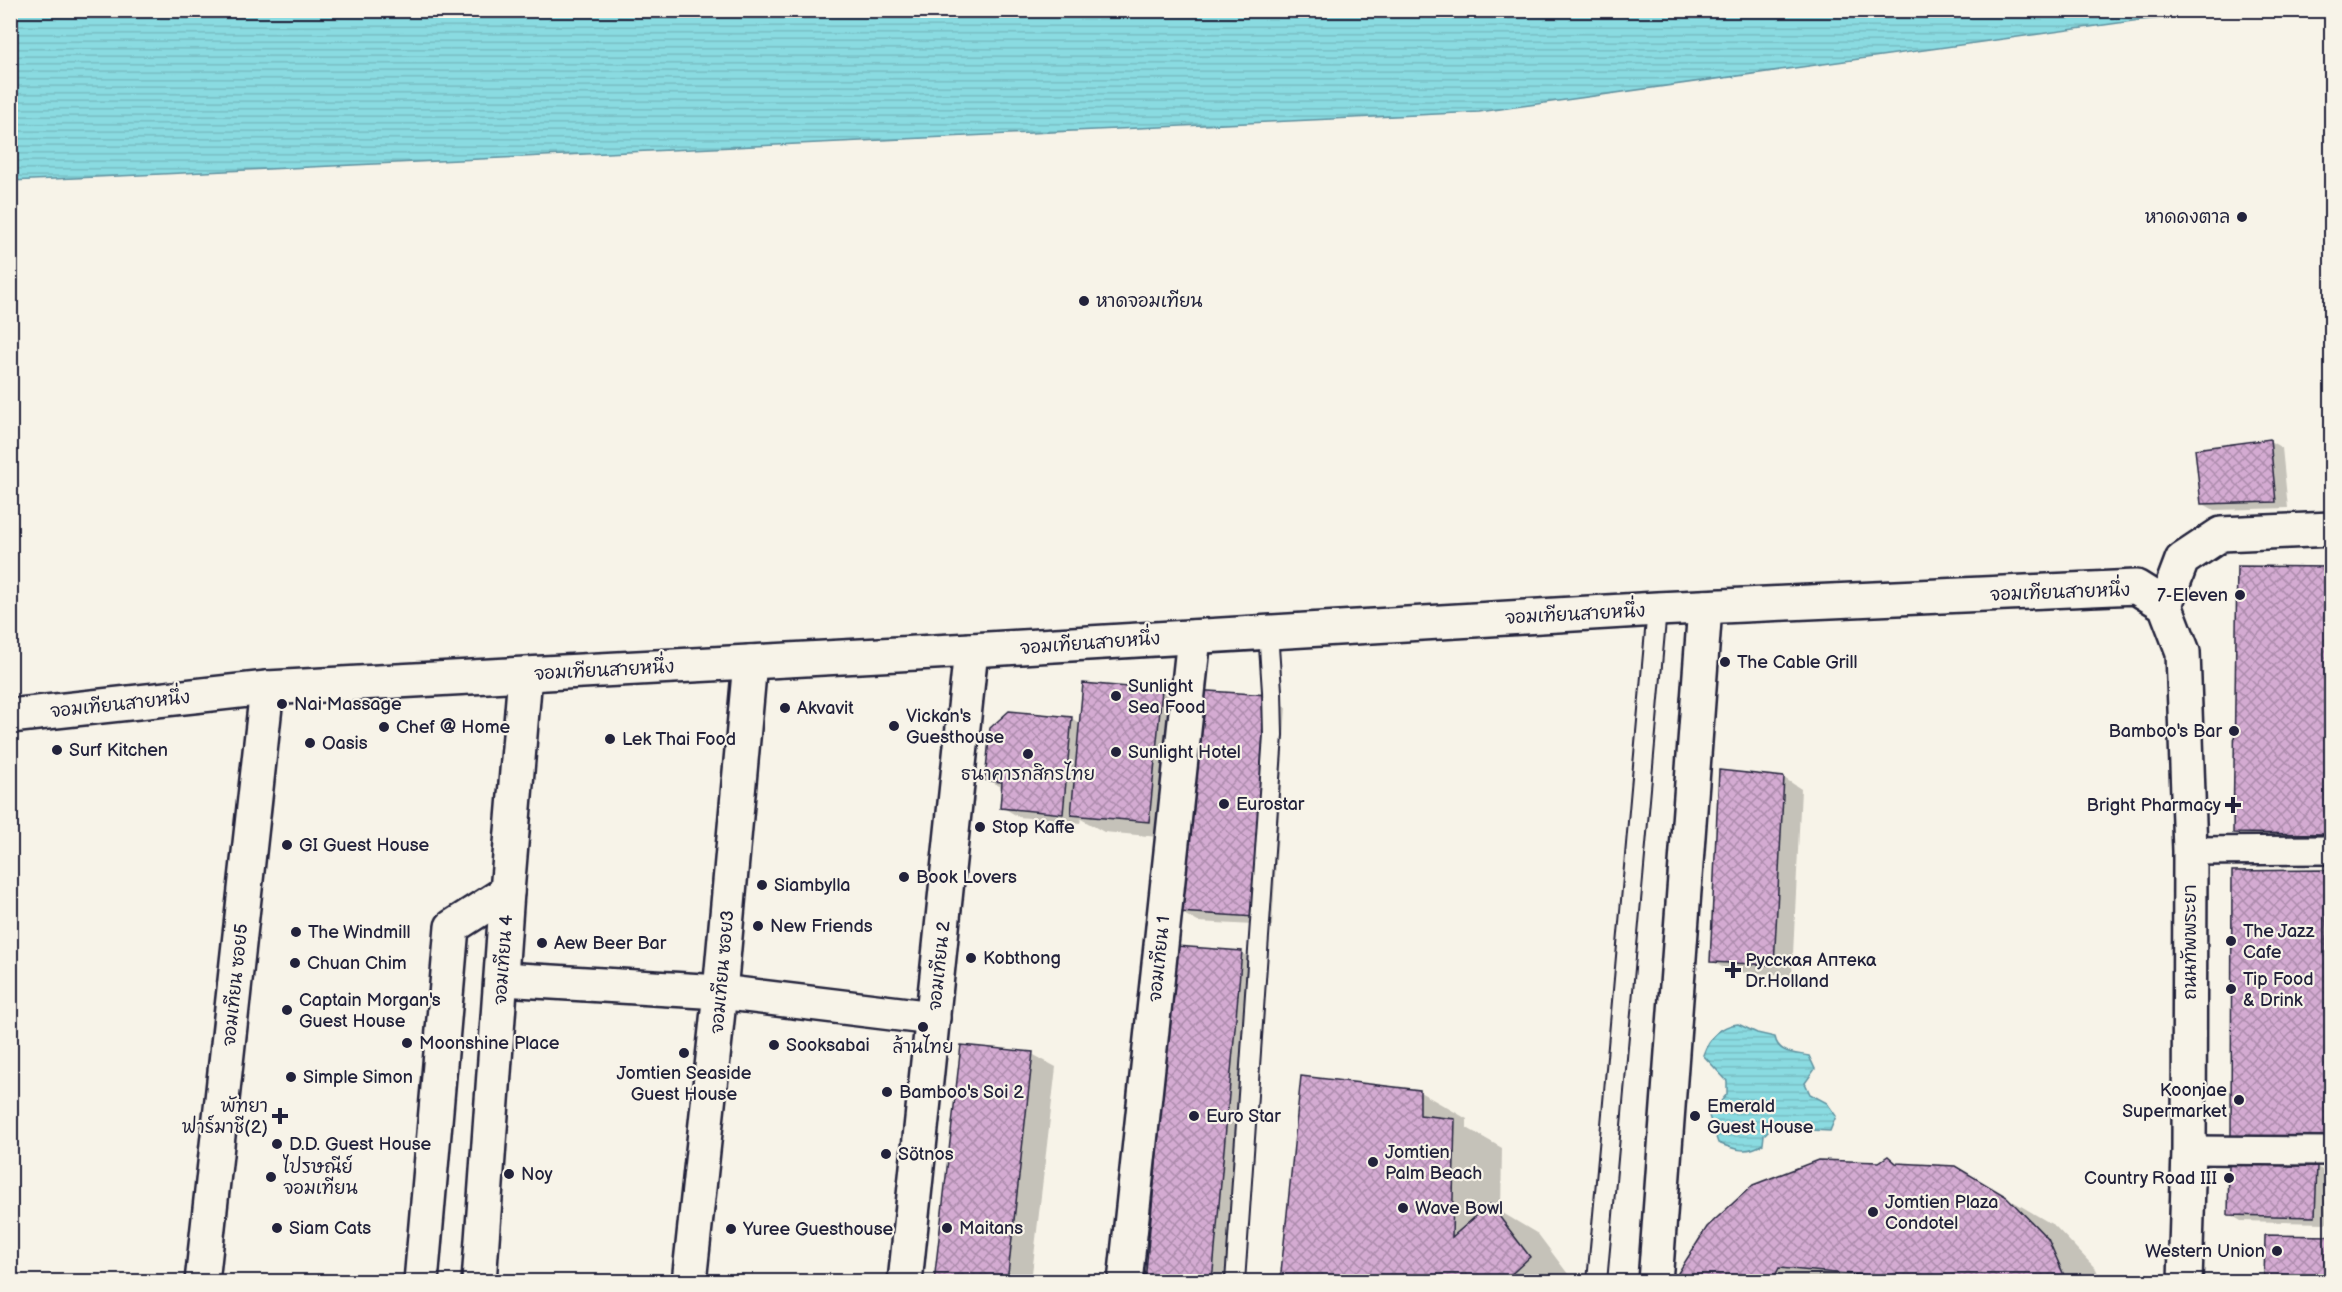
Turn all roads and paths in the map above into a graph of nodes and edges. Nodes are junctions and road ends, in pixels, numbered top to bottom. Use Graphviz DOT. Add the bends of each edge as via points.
graph roads {
  1 [pos="2331,529"];
  2 [pos="2165,605"];
  3 [pos="1705,607"];
  4 [pos="1657,609"];
  5 [pos="1268,632"];
  6 [pos="1194,637"];
  7 [pos="971,650"];
  8 [pos="750,662"];
  9 [pos="525,675"];
  10 [pos="267,688"];
  11 [pos="10,716"];
  12 [pos="2331,850"];
  13 [pos="2190,851"];
  14 [pos="507,892"];
  15 [pos="502,979"];
  16 [pos="720,992"];
  17 [pos="933,1018"];
  18 [pos="2189,1150"];
  19 [pos="2331,1150"];
  20 [pos="202,1281"];
  21 [pos="421,1281"];
  22 [pos="479,1281"];
  23 [pos="689,1281"];
  24 [pos="905,1281"];
  25 [pos="1125,1281"];
  26 [pos="1235,1281"];
  27 [pos="1597,1281"];
  28 [pos="1654,1281"];
  29 [pos="2185,1281"];
  1 -- 2 [label="street" via="2221,534 2182,560"];
  2 -- 3 [label="street, จอมเทียนสายหนึ่ง" via="2136,587"];
  2 -- 13 [label="street, ถนนทัพพระยา" via="2182,652"];
  3 -- 4 [label="street, จอมเทียนสายหนึ่ง"];
  3 -- 28 [label="street"];
  4 -- 5 [label="street, จอมเทียนสายหนึ่ง"];
  4 -- 27 [label="lane"];
  5 -- 6 [label="street, จอมเทียนสายหนึ่ง"];
  5 -- 26 [label="lane" via="1273,735"];
  6 -- 7 [label="street, จอมเทียนสายหนึ่ง"];
  6 -- 25 [label="street, จอมเทียน 1"];
  7 -- 8 [label="street, จอมเทียนสายหนึ่ง"];
  7 -- 17 [label="street, จอมเทียน 2"];
  8 -- 9 [label="street, จอมเทียนสายหนึ่ง"];
  8 -- 16 [label="street, จอมเทียน ซอย3"];
  9 -- 10 [label="street, จอมเทียนสายหนึ่ง"];
  9 -- 14 [label="street, จอมเทียน 4"];
  10 -- 11 [label="street, จอมเทียนสายหนึ่ง"];
  10 -- 20 [label="street, จอมเทียน ซอย5"];
  12 -- 13 [label="street"];
  13 -- 18 [label="street, ถนนทัพพระยา"];
  14 -- 15 [label="street, จอมเทียน 4"];
  14 -- 21 [label="street" via="452,927"];
  15 -- 16 [label="street"];
  15 -- 22 [label="street, จอมเทียน 4"];
  16 -- 17 [label="street"];
  16 -- 23 [label="street, จอมเทียน ซอย3"];
  17 -- 24 [label="street, จอมเทียน 2"];
  18 -- 19 [label="street"];
  18 -- 29 [label="street, ถนนทัพพระยา"];
}
